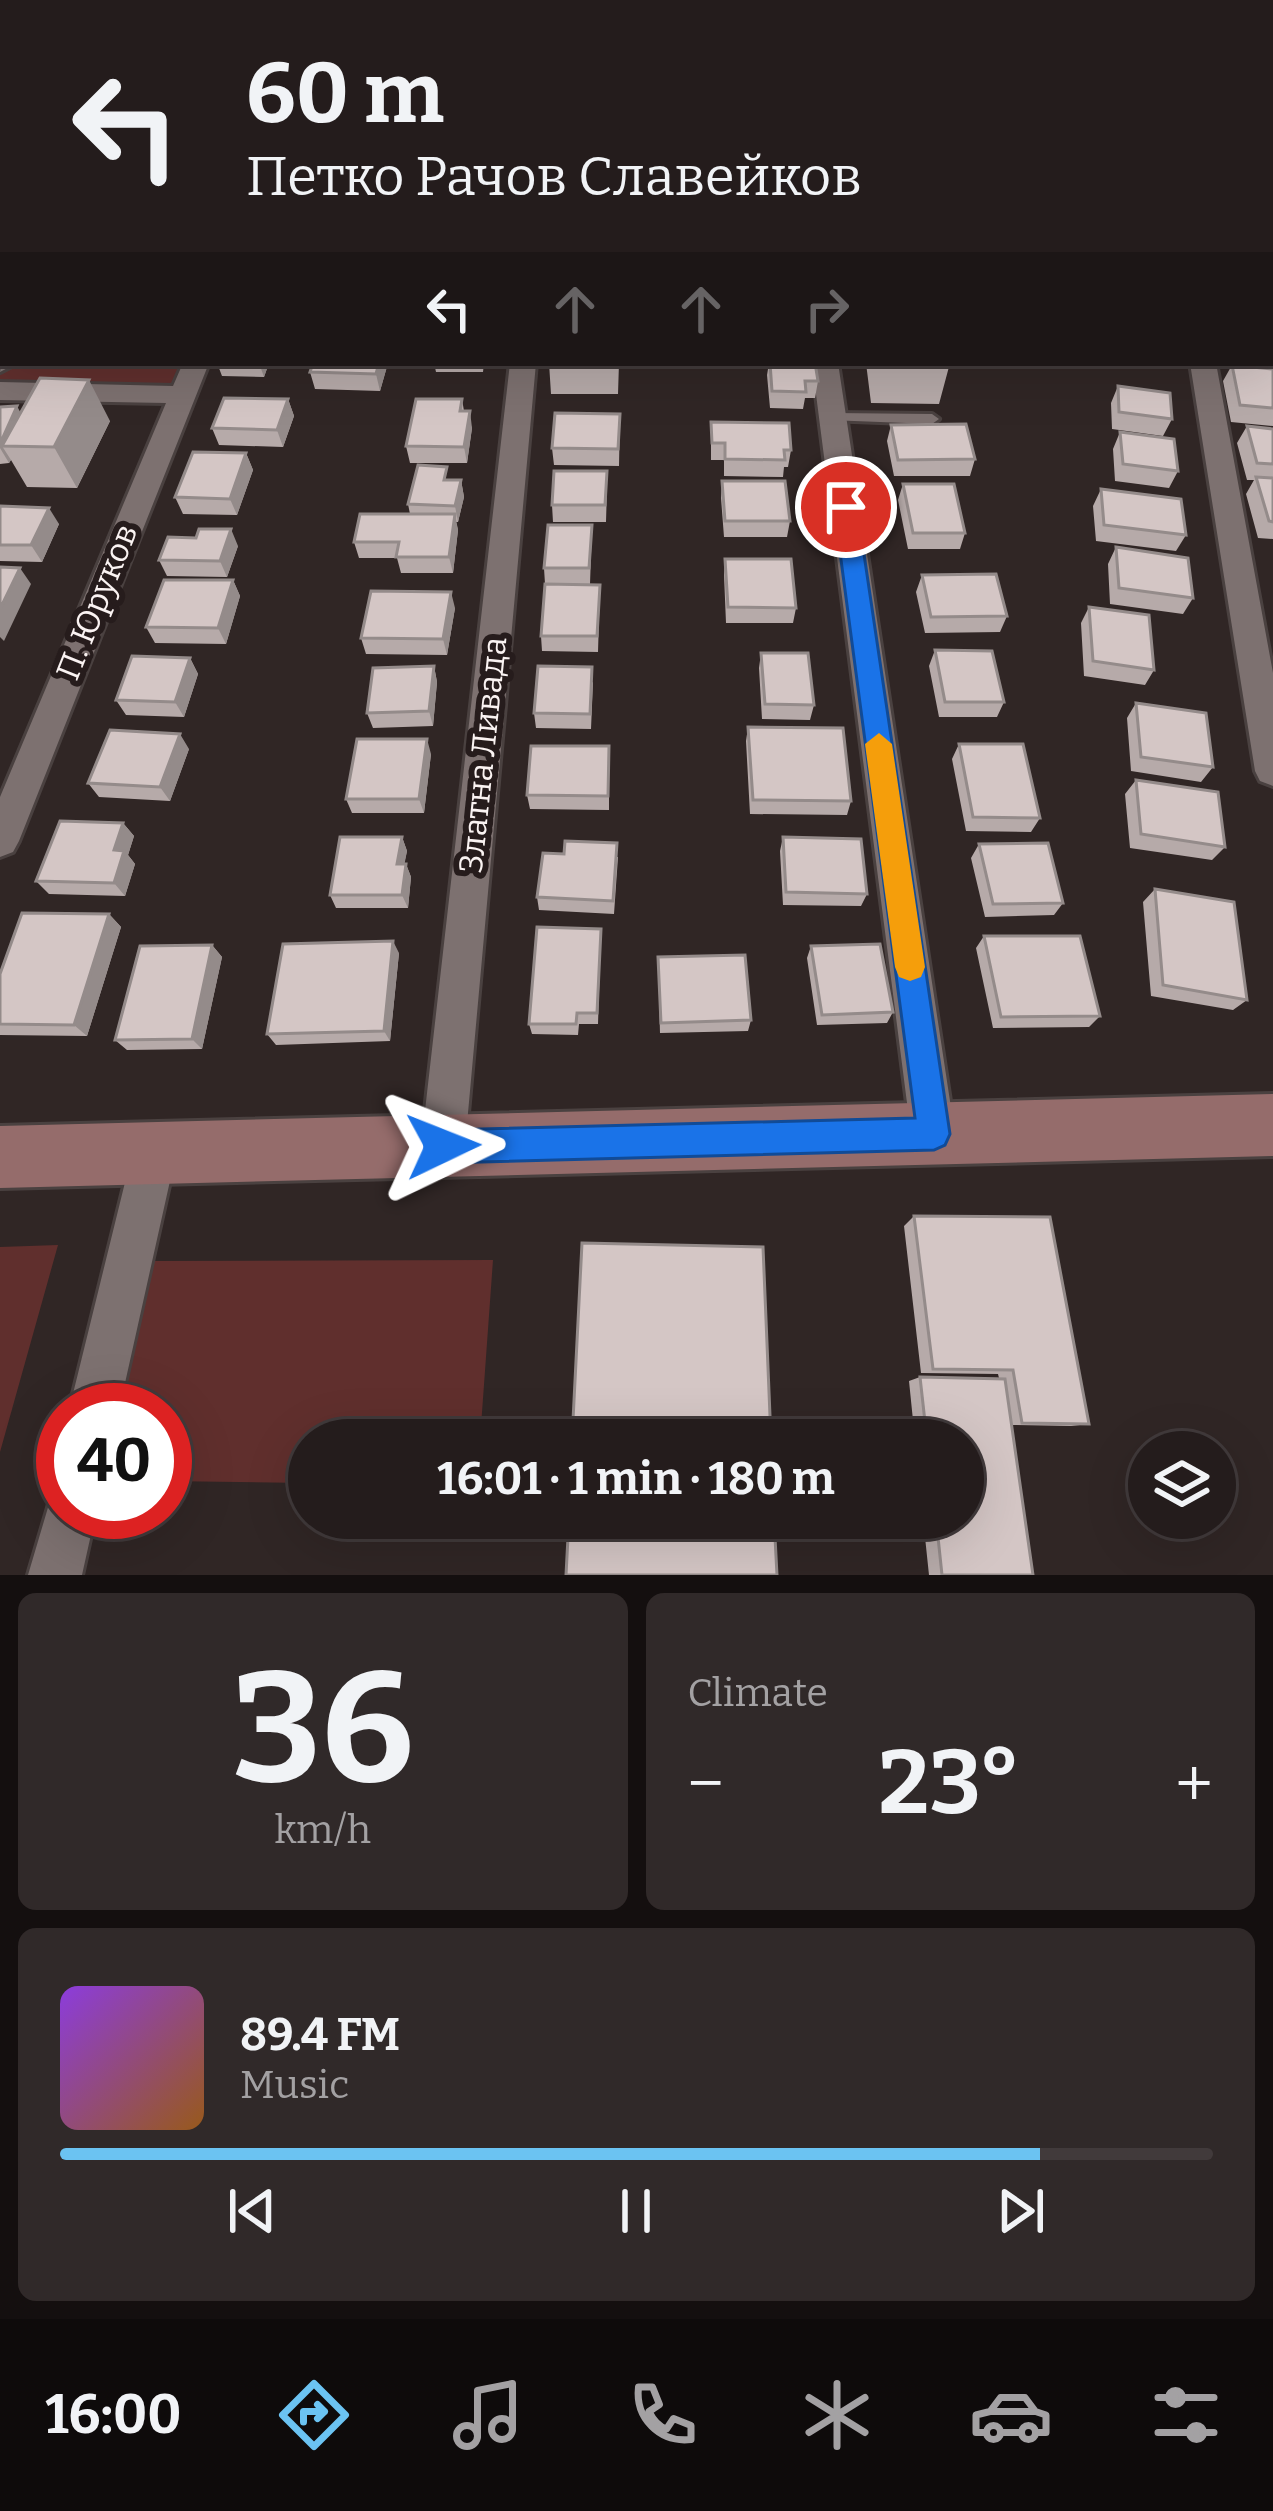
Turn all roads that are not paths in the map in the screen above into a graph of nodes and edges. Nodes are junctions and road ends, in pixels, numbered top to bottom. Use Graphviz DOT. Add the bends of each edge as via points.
graph roads {
  1 [pos="195,366"];
  2 [pos="524,366"];
  3 [pos="825,366"];
  4 [pos="1204,366"];
  5 [pos="0,391"];
  6 [pos="181,395"];
  7 [pos="833,417"];
  8 [pos="932,419"];
  9 [pos="1273,771"];
  10 [pos="0,841"];
  11 [pos="1273,1125"];
  12 [pos="934,1134"];
  13 [pos="443,1146"];
  14 [pos="154,1154"];
  15 [pos="0,1157"];
  16 [pos="100,1383"];
  17 [pos="64,1539"];
  18 [pos="55,1575"];
  1 -- 6 [label="street, П. Юруков"];
  2 -- 13 [label="street, Златна Ливада"];
  3 -- 7 [label="street"];
  4 -- 9 [label="street"];
  5 -- 6 [label="street"];
  6 -- 10 [label="street, П. Юруков"];
  7 -- 8 [label="lane"];
  7 -- 12 [label="street"];
  11 -- 12 [label="street"];
  12 -- 13 [label="street"];
  13 -- 14 [label="street"];
  14 -- 15 [label="street"];
  14 -- 16 [label="street"];
  17 -- 18 [label="street"];
}
